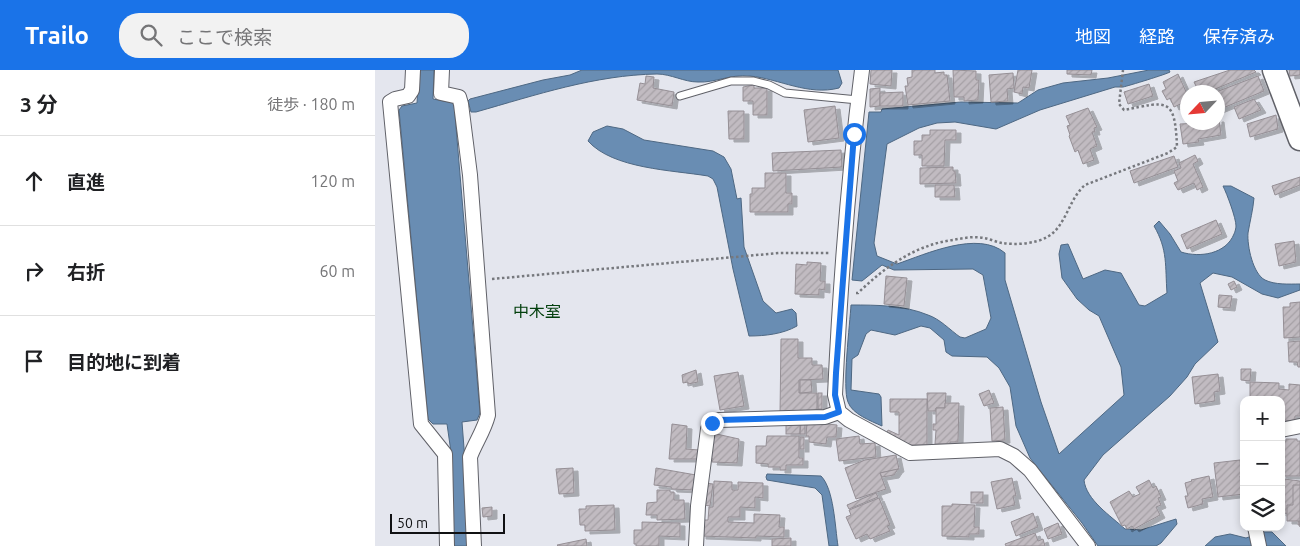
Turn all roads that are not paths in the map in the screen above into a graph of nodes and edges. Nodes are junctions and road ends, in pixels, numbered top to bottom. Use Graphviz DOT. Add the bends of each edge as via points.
graph roads {
  1 [pos="413,70"];
  2 [pos="442,70"];
  3 [pos="862,70"];
  4 [pos="1273,70"];
  5 [pos="680,96"];
  6 [pos="858,100"];
  7 [pos="1300,139"];
  8 [pos="839,412"];
  9 [pos="1300,426"];
  10 [pos="1285,429"];
  11 [pos="1256,531"];
  12 [pos="447,546"];
  13 [pos="474,546"];
  14 [pos="696,546"];
  15 [pos="1088,546"];
  16 [pos="1259,546"];
  1 -- 12 [label="street" via="413,90 408,96 390,102 421,424 445,454"];
  2 -- 13 [label="street" via="441,93 459,98 461,104 470,175 488,416 485,430 470,457"];
  3 -- 6 [label="street"];
  4 -- 7 [label="highway"];
  5 -- 6 [label="lane" via="731,81 753,81 785,93"];
  6 -- 8 [label="street" via="841,293 835,395"];
  8 -- 14 [label="street" via="825,417 719,420 712,423 708,429 702,469"];
  8 -- 15 [label="street" via="910,453 1000,449 1014,456 1030,470"];
  9 -- 10 [label="street"];
  11 -- 16 [label="street"];
}
